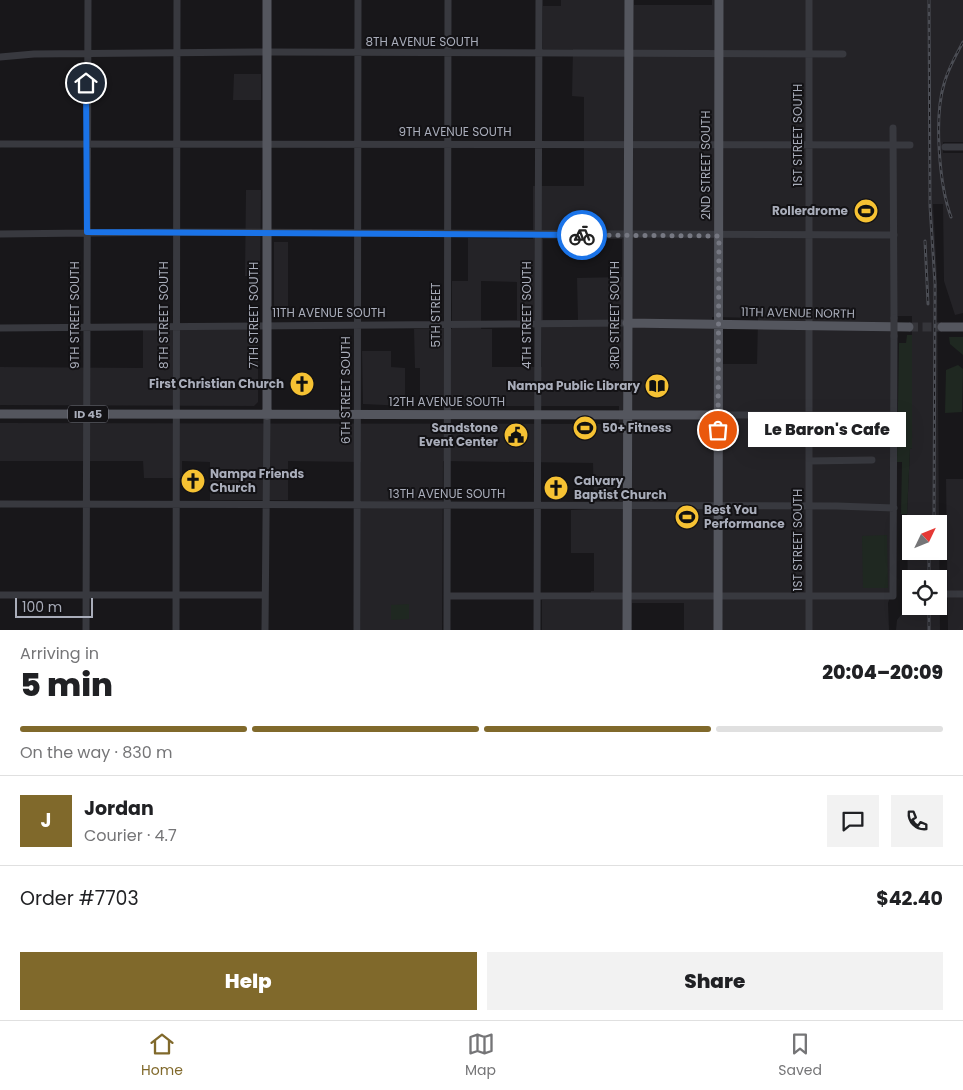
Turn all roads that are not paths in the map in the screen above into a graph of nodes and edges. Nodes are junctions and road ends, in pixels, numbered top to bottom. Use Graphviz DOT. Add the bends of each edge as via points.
graph roads {
  1 [pos="88,0"];
  2 [pos="177,0"];
  3 [pos="268,0"];
  4 [pos="358,0"];
  5 [pos="448,0"];
  6 [pos="539,0"];
  7 [pos="629,0"];
  8 [pos="719,0"];
  9 [pos="809,0"];
  10 [pos="267,52"];
  11 [pos="358,53"];
  12 [pos="448,53"];
  13 [pos="539,53"];
  14 [pos="719,53"];
  15 [pos="176,54"];
  16 [pos="629,54"];
  17 [pos="810,54"];
  18 [pos="843,54"];
  19 [pos="86,55"];
  20 [pos="0,57"];
  21 [pos="893,128"];
  22 [pos="267,143"];
  23 [pos="358,143"];
  24 [pos="448,143"];
  25 [pos="0,144"];
  26 [pos="86,144"];
  27 [pos="176,144"];
  28 [pos="538,144"];
  29 [pos="628,144"];
  30 [pos="809,144"];
  31 [pos="719,145"];
  32 [pos="894,145"];
  33 [pos="910,145"];
  34 [pos="945,147"];
  35 [pos="963,147"];
  36 [pos="87,232"];
  37 [pos="176,232"];
  38 [pos="267,233"];
  39 [pos="358,233"];
  40 [pos="0,234"];
  41 [pos="448,234"];
  42 [pos="538,234"];
  43 [pos="628,235"];
  44 [pos="809,235"];
  45 [pos="894,235"];
  46 [pos="719,236"];
  47 [pos="627,323"];
  48 [pos="267,324"];
  49 [pos="718,324"];
  50 [pos="358,325"];
  51 [pos="448,325"];
  52 [pos="538,325"];
  53 [pos="175,326"];
  54 [pos="809,326"];
  55 [pos="909,327"];
  56 [pos="942,327"];
  57 [pos="963,327"];
  58 [pos="0,328"];
  59 [pos="87,328"];
  60 [pos="0,414"];
  61 [pos="86,414"];
  62 [pos="176,414"];
  63 [pos="357,414"];
  64 [pos="267,415"];
  65 [pos="448,415"];
  66 [pos="538,415"];
  67 [pos="718,415"];
  68 [pos="894,415"];
  69 [pos="627,416"];
  70 [pos="809,416"];
  71 [pos="809,460"];
  72 [pos="872,460"];
  73 [pos="0,504"];
  74 [pos="86,505"];
  75 [pos="176,505"];
  76 [pos="265,505"];
  77 [pos="357,505"];
  78 [pos="447,505"];
  79 [pos="538,505"];
  80 [pos="627,505"];
  81 [pos="718,505"];
  82 [pos="809,506"];
  83 [pos="894,508"];
  84 [pos="947,594"];
  85 [pos="963,594"];
  86 [pos="0,595"];
  87 [pos="86,595"];
  88 [pos="176,595"];
  89 [pos="265,595"];
  90 [pos="627,595"];
  91 [pos="447,596"];
  92 [pos="537,596"];
  93 [pos="718,596"];
  94 [pos="809,596"];
  95 [pos="86,630"];
  96 [pos="176,630"];
  97 [pos="265,630"];
  98 [pos="357,630"];
  99 [pos="447,630"];
  100 [pos="537,630"];
  101 [pos="627,630"];
  102 [pos="718,630"];
  103 [pos="809,630"];
  1 -- 19 [label="street, 9TH STREET SOUTH"];
  2 -- 15 [label="street, 8TH STREET SOUTH"];
  3 -- 10 [label="main road, 7TH STREET SOUTH"];
  4 -- 11 [label="street, 6TH STREET SOUTH"];
  5 -- 12 [label="street, 5TH STREET"];
  6 -- 13 [label="street, 4TH STREET SOUTH"];
  7 -- 16 [label="main road, 3RD STREET SOUTH"];
  8 -- 14 [label="main road, 2ND STREET SOUTH"];
  9 -- 17 [label="street, 1ST STREET SOUTH"];
  10 -- 11 [label="street, 8TH AVENUE SOUTH"];
  10 -- 15 [label="street, 8TH AVENUE SOUTH"];
  10 -- 22 [label="main road, 7TH STREET SOUTH"];
  11 -- 12 [label="street, 8TH AVENUE SOUTH"];
  11 -- 23 [label="street, 6TH STREET SOUTH"];
  12 -- 13 [label="street, 8TH AVENUE SOUTH"];
  12 -- 24 [label="street, 5TH STREET"];
  13 -- 16 [label="street, 8TH AVENUE SOUTH"];
  13 -- 28 [label="street, 4TH STREET SOUTH"];
  14 -- 16 [label="street, 8TH AVENUE SOUTH"];
  14 -- 17 [label="street, 8TH AVENUE SOUTH"];
  14 -- 31 [label="main road, 2ND STREET SOUTH"];
  15 -- 19 [label="street, 8TH AVENUE SOUTH"];
  15 -- 27 [label="street, 8TH STREET SOUTH"];
  16 -- 29 [label="main road, 3RD STREET SOUTH"];
  17 -- 18 [label="street, 8TH AVENUE SOUTH"];
  17 -- 30 [label="street, 1ST STREET SOUTH"];
  19 -- 20 [label="street, 8TH AVENUE SOUTH"];
  19 -- 26 [label="street, 9TH STREET SOUTH"];
  21 -- 32 [label="street"];
  22 -- 23 [label="street, 9TH AVENUE SOUTH"];
  22 -- 27 [label="street, 9TH AVENUE SOUTH"];
  22 -- 38 [label="main road, 7TH STREET SOUTH"];
  23 -- 24 [label="street, 9TH AVENUE SOUTH"];
  23 -- 39 [label="street, 6TH STREET SOUTH"];
  24 -- 28 [label="street, 9TH AVENUE SOUTH"];
  24 -- 41 [label="street, 5TH STREET"];
  25 -- 26 [label="street, 9TH AVENUE SOUTH"];
  26 -- 27 [label="street, 9TH AVENUE SOUTH"];
  26 -- 36 [label="street, 9TH STREET SOUTH"];
  27 -- 37 [label="street, 8TH STREET SOUTH"];
  28 -- 29 [label="street, 9TH AVENUE SOUTH"];
  28 -- 42 [label="street, 4TH STREET SOUTH"];
  29 -- 31 [label="street, 9TH AVENUE SOUTH"];
  29 -- 43 [label="main road, 3RD STREET SOUTH"];
  30 -- 31 [label="street, 9TH AVENUE SOUTH"];
  30 -- 32 [label="street, 9TH AVENUE SOUTH"];
  30 -- 44 [label="street, 1ST STREET SOUTH"];
  31 -- 46 [label="main road, 2ND STREET SOUTH"];
  32 -- 33 [label="street, 9TH AVENUE SOUTH"];
  32 -- 45 [label="street"];
  34 -- 35 [label="street"];
  36 -- 37 [label="street"];
  36 -- 40 [label="street"];
  36 -- 59 [label="street, 9TH STREET SOUTH"];
  37 -- 38 [label="street"];
  37 -- 53 [label="street, 8TH STREET SOUTH"];
  38 -- 39 [label="street"];
  38 -- 48 [label="main road, 7TH STREET SOUTH"];
  39 -- 41 [label="street"];
  39 -- 50 [label="street, 6TH STREET SOUTH"];
  41 -- 42 [label="street"];
  41 -- 51 [label="street, 5TH STREET"];
  42 -- 43 [label="street"];
  42 -- 52 [label="street, 4TH STREET SOUTH"];
  43 -- 46 [label="street"];
  43 -- 47 [label="main road, 3RD STREET SOUTH"];
  44 -- 45 [label="street"];
  44 -- 46 [label="street"];
  44 -- 54 [label="street, 1ST STREET SOUTH"];
  45 -- 68 [label="street, bridge"];
  46 -- 49 [label="main road, 2ND STREET SOUTH"];
  47 -- 49 [label="main road, 11TH AVENUE NORTH"];
  47 -- 52 [label="street, 11TH AVENUE SOUTH"];
  47 -- 69 [label="main road, 3RD STREET SOUTH"];
  48 -- 50 [label="street, 11TH AVENUE SOUTH"];
  48 -- 53 [label="street, 11TH AVENUE SOUTH"];
  48 -- 64 [label="main road, 7TH STREET SOUTH"];
  49 -- 54 [label="main road, 11TH AVENUE NORTH"];
  49 -- 67 [label="main road, 2ND STREET SOUTH"];
  50 -- 51 [label="street, 11TH AVENUE SOUTH"];
  50 -- 63 [label="street, 6TH STREET SOUTH"];
  51 -- 52 [label="street, 11TH AVENUE SOUTH"];
  51 -- 65 [label="street, 5TH STREET"];
  52 -- 66 [label="street, 4TH STREET SOUTH"];
  53 -- 59 [label="street, 11TH AVENUE SOUTH"];
  53 -- 62 [label="street, 8TH STREET SOUTH"];
  54 -- 55 [label="main road, 11TH AVENUE NORTH"];
  54 -- 70 [label="street, 1ST STREET SOUTH"];
  56 -- 57 [label="main road"];
  58 -- 59 [label="street, 11TH AVENUE SOUTH"];
  59 -- 61 [label="street, 9TH STREET SOUTH"];
  60 -- 61 [label="main road, 12TH AVENUE SOUTH / ID 45"];
  61 -- 62 [label="main road, 12TH AVENUE SOUTH / ID 45"];
  61 -- 74 [label="street, 9TH STREET SOUTH"];
  62 -- 64 [label="main road, 12TH AVENUE SOUTH / ID 45"];
  62 -- 75 [label="street, 8TH STREET SOUTH"];
  63 -- 64 [label="main road, 12TH AVENUE SOUTH / ID 45"];
  63 -- 65 [label="main road, 12TH AVENUE SOUTH / ID 45"];
  63 -- 77 [label="street, 6TH STREET SOUTH"];
  64 -- 76 [label="street, 7TH STREET SOUTH"];
  65 -- 66 [label="main road, 12TH AVENUE SOUTH / ID 45"];
  65 -- 78 [label="street, 5TH STREET"];
  66 -- 69 [label="main road, 12TH AVENUE SOUTH / ID 45"];
  66 -- 79 [label="street, 4TH STREET SOUTH"];
  67 -- 69 [label="main road, 12TH AVENUE SOUTH"];
  67 -- 70 [label="street, 12TH AVENUE SOUTH"];
  67 -- 81 [label="main road, 2ND STREET SOUTH"];
  68 -- 70 [label="street, 12TH AVENUE SOUTH"];
  68 -- 83 [label="street"];
  69 -- 80 [label="main road, 3RD STREET SOUTH"];
  70 -- 71 [label="street, 1ST STREET SOUTH"];
  71 -- 72 [label="street"];
  71 -- 82 [label="street, 1ST STREET SOUTH"];
  73 -- 74 [label="street, 13TH AVENUE SOUTH"];
  74 -- 75 [label="street, 13TH AVENUE SOUTH"];
  74 -- 87 [label="street, 9TH STREET SOUTH"];
  75 -- 76 [label="street, 13TH AVENUE SOUTH"];
  75 -- 88 [label="street, 8TH STREET SOUTH"];
  76 -- 77 [label="street, 13TH AVENUE SOUTH"];
  76 -- 89 [label="street, 7TH STREET SOUTH"];
  77 -- 78 [label="street, 13TH AVENUE SOUTH"];
  77 -- 98 [label="street, 6TH STREET SOUTH"];
  78 -- 79 [label="street, 13TH AVENUE SOUTH"];
  78 -- 91 [label="street, 5TH STREET"];
  79 -- 80 [label="street, 13TH AVENUE SOUTH"];
  79 -- 92 [label="street, 4TH STREET SOUTH"];
  80 -- 81 [label="street, 13TH AVENUE SOUTH"];
  80 -- 90 [label="main road, 3RD STREET SOUTH"];
  81 -- 82 [label="street, 13TH AVENUE SOUTH"];
  81 -- 93 [label="main road, 2ND STREET SOUTH"];
  82 -- 83 [label="street, 13TH AVENUE SOUTH"];
  82 -- 94 [label="street, 1ST STREET SOUTH"];
  83 -- 94 [label="street" via="893,596"];
  84 -- 85 [label="street"];
  86 -- 87 [label="street"];
  87 -- 88 [label="street"];
  87 -- 95 [label="street, 9TH STREET SOUTH"];
  88 -- 89 [label="street"];
  88 -- 96 [label="street, 8TH STREET SOUTH"];
  89 -- 97 [label="street, 7TH STREET SOUTH"];
  90 -- 92 [label="street"];
  90 -- 93 [label="street"];
  90 -- 101 [label="main road, 3RD STREET SOUTH"];
  91 -- 92 [label="street"];
  91 -- 99 [label="street, 5TH STREET"];
  92 -- 100 [label="street, 4TH STREET SOUTH"];
  93 -- 94 [label="street"];
  93 -- 102 [label="main road, 2ND STREET SOUTH"];
  94 -- 103 [label="street, 1ST STREET SOUTH"];
}
